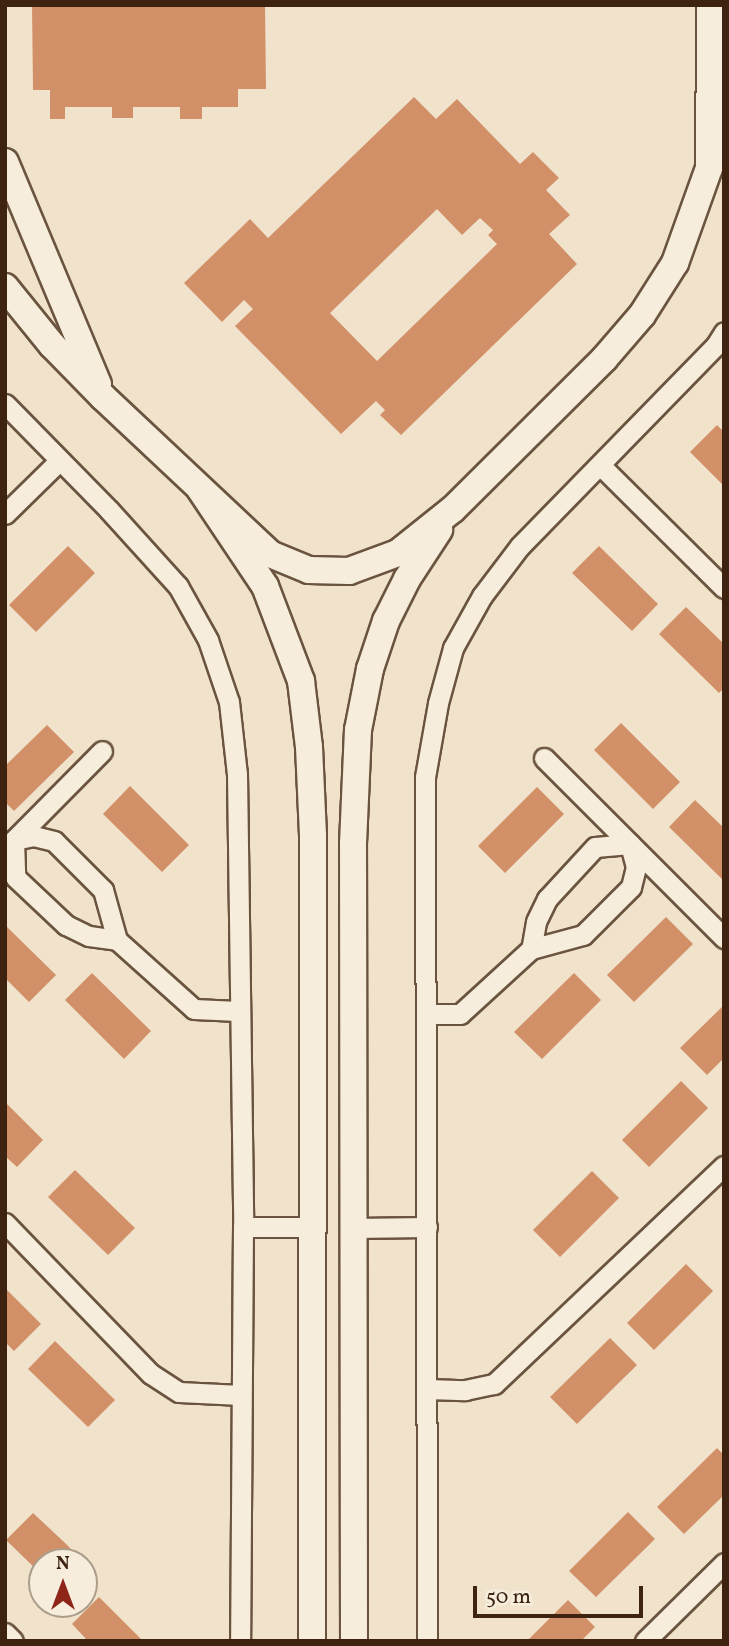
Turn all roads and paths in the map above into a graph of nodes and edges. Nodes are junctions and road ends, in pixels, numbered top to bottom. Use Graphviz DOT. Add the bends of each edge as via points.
graph roads {
  1 [pos="715,15"];
  2 [pos="5,162"];
  3 [pos="5,287"];
  4 [pos="721,344"];
  5 [pos="103,397"];
  6 [pos="5,404"];
  7 [pos="59,461"];
  8 [pos="601,466"];
  9 [pos="200,489"];
  10 [pos="453,509"];
  11 [pos="5,514"];
  12 [pos="724,588"];
  13 [pos="102,751"];
  14 [pos="544,758"];
  15 [pos="630,844"];
  16 [pos="10,845"];
  17 [pos="724,938"];
  18 [pos="117,940"];
  19 [pos="314,944"];
  20 [pos="353,944"];
  21 [pos="531,949"];
  22 [pos="238,1011"];
  23 [pos="428,1014"];
  24 [pos="724,1166"];
  25 [pos="5,1223"];
  26 [pos="243,1227"];
  27 [pos="313,1227"];
  28 [pos="428,1227"];
  29 [pos="354,1228"];
  30 [pos="427,1389"];
  31 [pos="241,1395"];
  32 [pos="312,1506"];
  33 [pos="354,1506"];
  34 [pos="724,1563"];
  35 [pos="5,1633"];
  36 [pos="13,1641"];
  37 [pos="240,1641"];
  38 [pos="312,1641"];
  39 [pos="354,1641"];
  40 [pos="427,1641"];
  41 [pos="645,1641"];
  1 -- 10 [label="main road" via="709,167 675,263 642,315 604,359"];
  2 -- 5 [label="main road"];
  3 -- 5 [label="main road"];
  4 -- 8 [label="street"];
  5 -- 9 [label="main road"];
  6 -- 7 [label="street"];
  7 -- 11 [label="street"];
  7 -- 22 [label="street" via="178,586 208,640 229,702 237,774"];
  8 -- 12 [label="street"];
  8 -- 23 [label="street" via="520,546 482,596 453,648 425,778"];
  9 -- 10 [label="main road" via="270,554 309,570 349,571 398,553"];
  9 -- 19 [label="main road" via="265,586 301,681 310,760"];
  10 -- 20 [label="main road" via="407,579 370,669 358,730"];
  13 -- 16 [label="street"];
  14 -- 15 [label="street"];
  15 -- 17 [label="street"];
  15 -- 21 [label="street" via="595,847 547,899"];
  15 -- 21 [label="street" via="636,867 631,887 583,935"];
  16 -- 18 [label="street" via="15,877 66,925 89,936"];
  16 -- 18 [label="street" via="34,836 54,841 103,890"];
  18 -- 22 [label="street" via="194,1009"];
  19 -- 20 [label="main road"];
  19 -- 27 [label="main road"];
  20 -- 29 [label="main road"];
  21 -- 23 [label="street" via="460,1014"];
  22 -- 26 [label="street"];
  23 -- 28 [label="street"];
  24 -- 30 [label="street" via="494,1384 466,1390"];
  25 -- 31 [label="street" via="151,1374 179,1391"];
  26 -- 27 [label="street"];
  26 -- 31 [label="street"];
  27 -- 32 [label="main road"];
  28 -- 29 [label="street"];
  28 -- 30 [label="street"];
  29 -- 33 [label="main road"];
  30 -- 40 [label="street"];
  31 -- 37 [label="street"];
  32 -- 33 [label="main road"];
  32 -- 38 [label="main road"];
  33 -- 39 [label="main road"];
  34 -- 41 [label="street"];
  35 -- 36 [label="street"];
}
